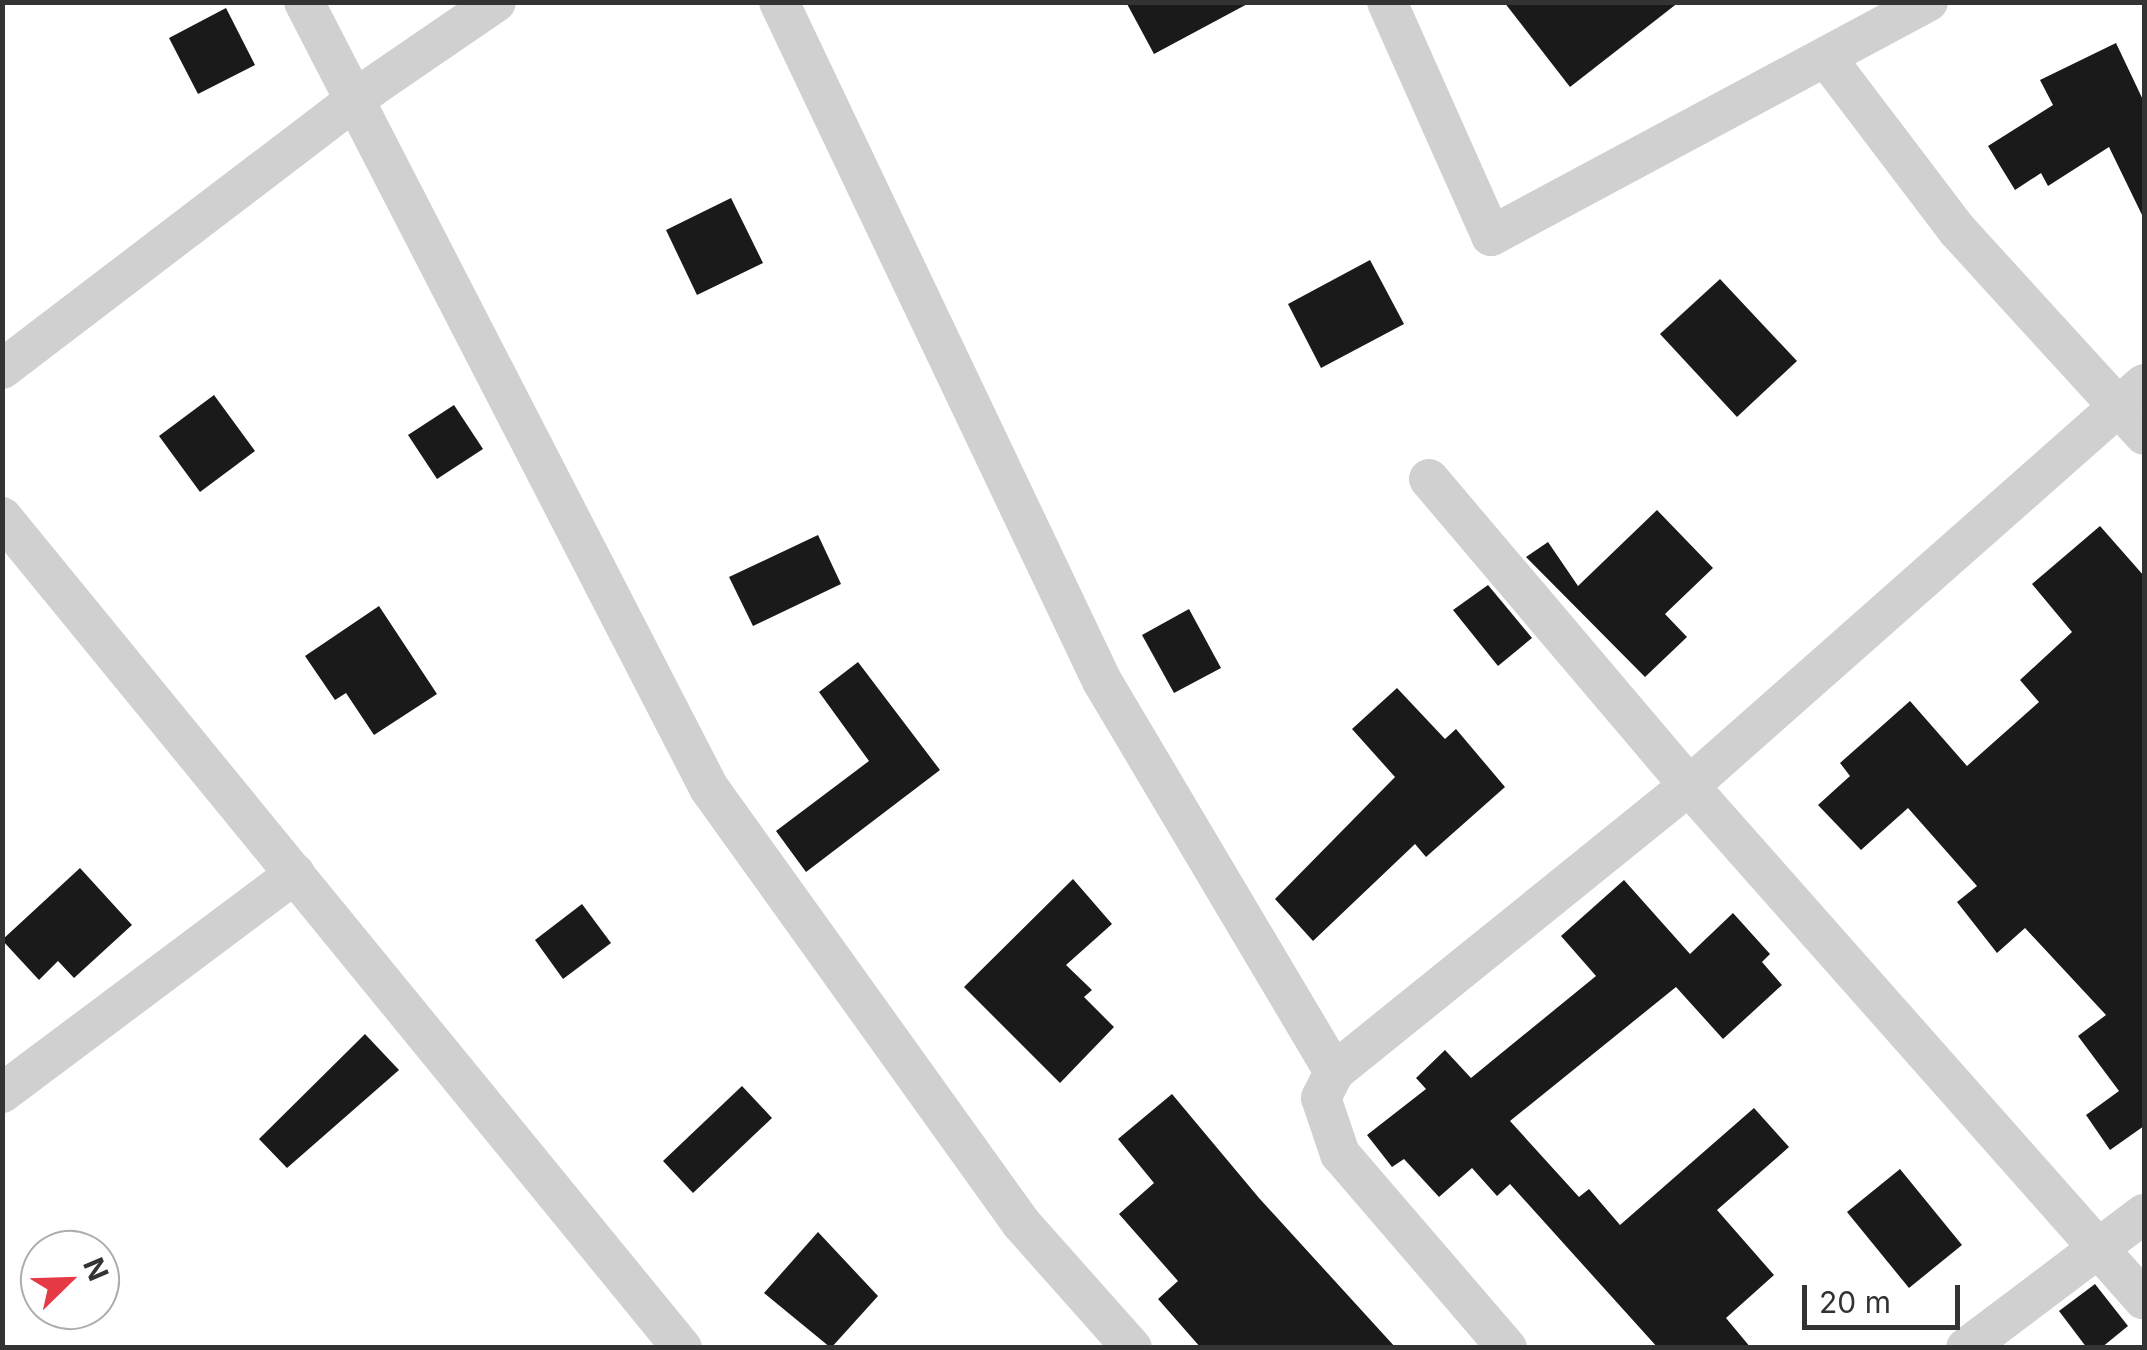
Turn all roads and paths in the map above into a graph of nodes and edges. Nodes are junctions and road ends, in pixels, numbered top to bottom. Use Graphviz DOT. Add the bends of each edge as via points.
graph roads {
  1 [pos="304,2"];
  2 [pos="496,2"];
  3 [pos="779,2"];
  4 [pos="1387,2"];
  5 [pos="1928,2"];
  6 [pos="1828,60"];
  7 [pos="356,104"];
  8 [pos="2,368"];
  9 [pos="2131,393"];
  10 [pos="2144,435"];
  11 [pos="1429,480"];
  12 [pos="2,517"];
  13 [pos="1689,786"];
  14 [pos="295,874"];
  15 [pos="1334,1072"];
  16 [pos="2,1093"];
  17 [pos="2144,1214"];
  18 [pos="2100,1248"];
  19 [pos="2144,1300"];
  20 [pos="682,1348"];
  21 [pos="1132,1348"];
  22 [pos="1507,1348"];
  23 [pos="1966,1348"];
  1 -- 7 [label="street"];
  2 -- 7 [label="street"];
  3 -- 15 [label="street" via="1102,682"];
  4 -- 6 [label="street" via="1491,236"];
  5 -- 6 [label="street"];
  6 -- 9 [label="street" via="1958,231"];
  7 -- 8 [label="street"];
  7 -- 21 [label="street" via="709,788 1021,1223"];
  9 -- 10 [label="street"];
  9 -- 13 [label="street"];
  11 -- 13 [label="street"];
  12 -- 14 [label="street"];
  13 -- 15 [label="street"];
  13 -- 18 [label="street"];
  14 -- 16 [label="street"];
  14 -- 20 [label="street"];
  15 -- 22 [label="street" via="1321,1098 1340,1154"];
  17 -- 18 [label="street"];
  18 -- 19 [label="street"];
  18 -- 23 [label="street"];
}
